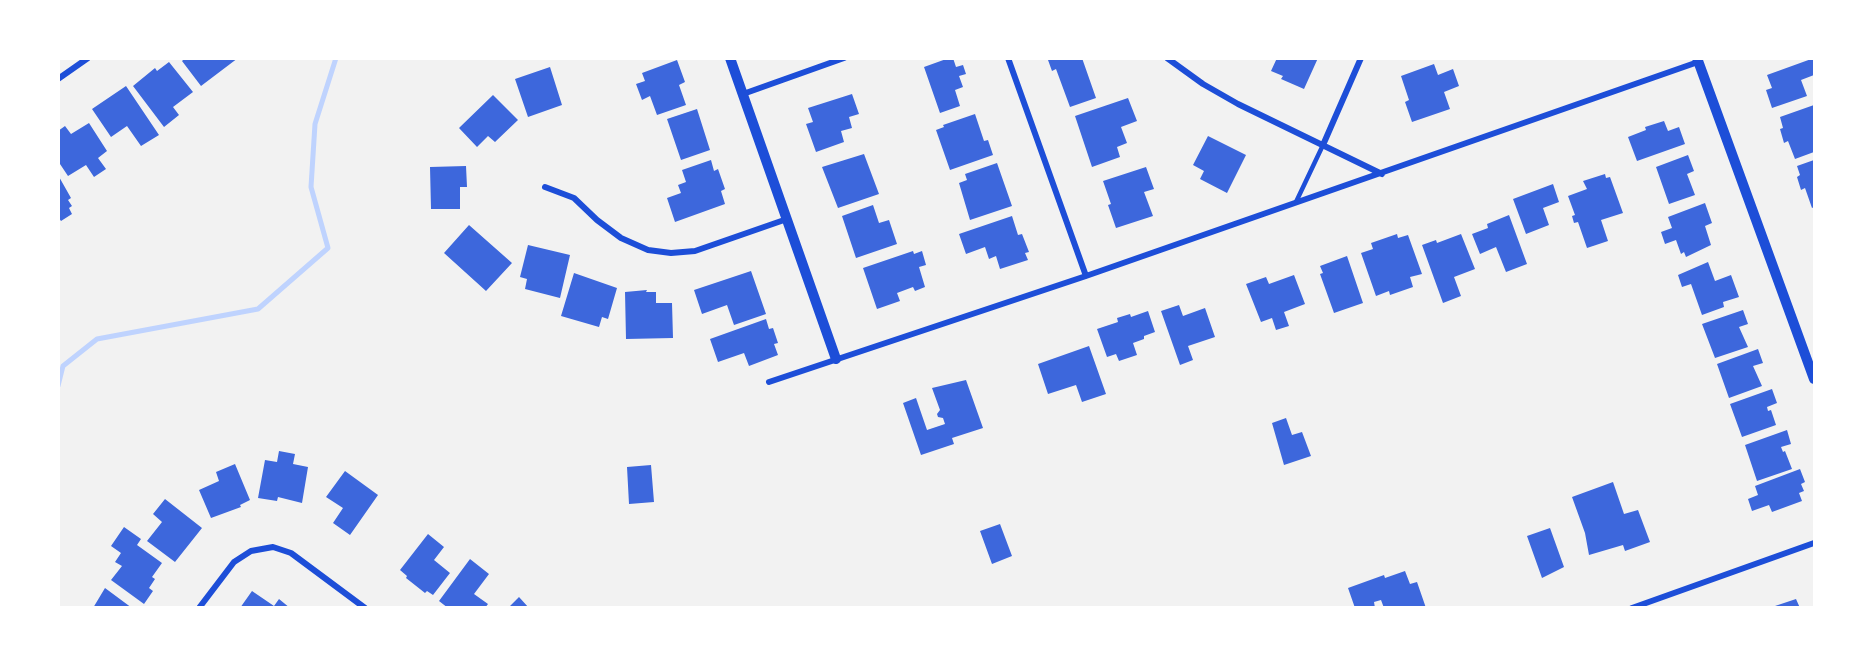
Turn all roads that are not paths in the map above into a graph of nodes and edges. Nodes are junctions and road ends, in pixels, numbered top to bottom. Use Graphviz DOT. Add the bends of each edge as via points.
graph roads {
  1 [pos="88,58"];
  2 [pos="730,58"];
  3 [pos="844,58"];
  4 [pos="1008,58"];
  5 [pos="1167,58"];
  6 [pos="1361,58"];
  7 [pos="1698,60"];
  8 [pos="58,79"];
  9 [pos="743,94"];
  10 [pos="1323,145"];
  11 [pos="1382,174"];
  12 [pos="545,187"];
  13 [pos="1295,204"];
  14 [pos="787,219"];
  15 [pos="1086,276"];
  16 [pos="836,359"];
  17 [pos="1815,379"];
  18 [pos="769,382"];
  19 [pos="1815,543"];
  20 [pos="199,608"];
  21 [pos="365,608"];
  22 [pos="1632,608"];
  1 -- 8 [label="street"];
  2 -- 9 [label="street"];
  3 -- 9 [label="street"];
  4 -- 15 [label="street"];
  5 -- 10 [label="street" via="1238,104"];
  6 -- 10 [label="street"];
  7 -- 11 [label="street"];
  7 -- 17 [label="street"];
  9 -- 14 [label="street"];
  10 -- 11 [label="street"];
  10 -- 13 [label="lane"];
  11 -- 13 [label="street"];
  12 -- 14 [label="street" via="574,198 621,238 648,250 694,251"];
  13 -- 15 [label="street"];
  14 -- 16 [label="street"];
  15 -- 16 [label="street"];
  16 -- 18 [label="street"];
  19 -- 22 [label="street"];
  20 -- 21 [label="street" via="234,562 251,551 273,547 291,554"];
}
